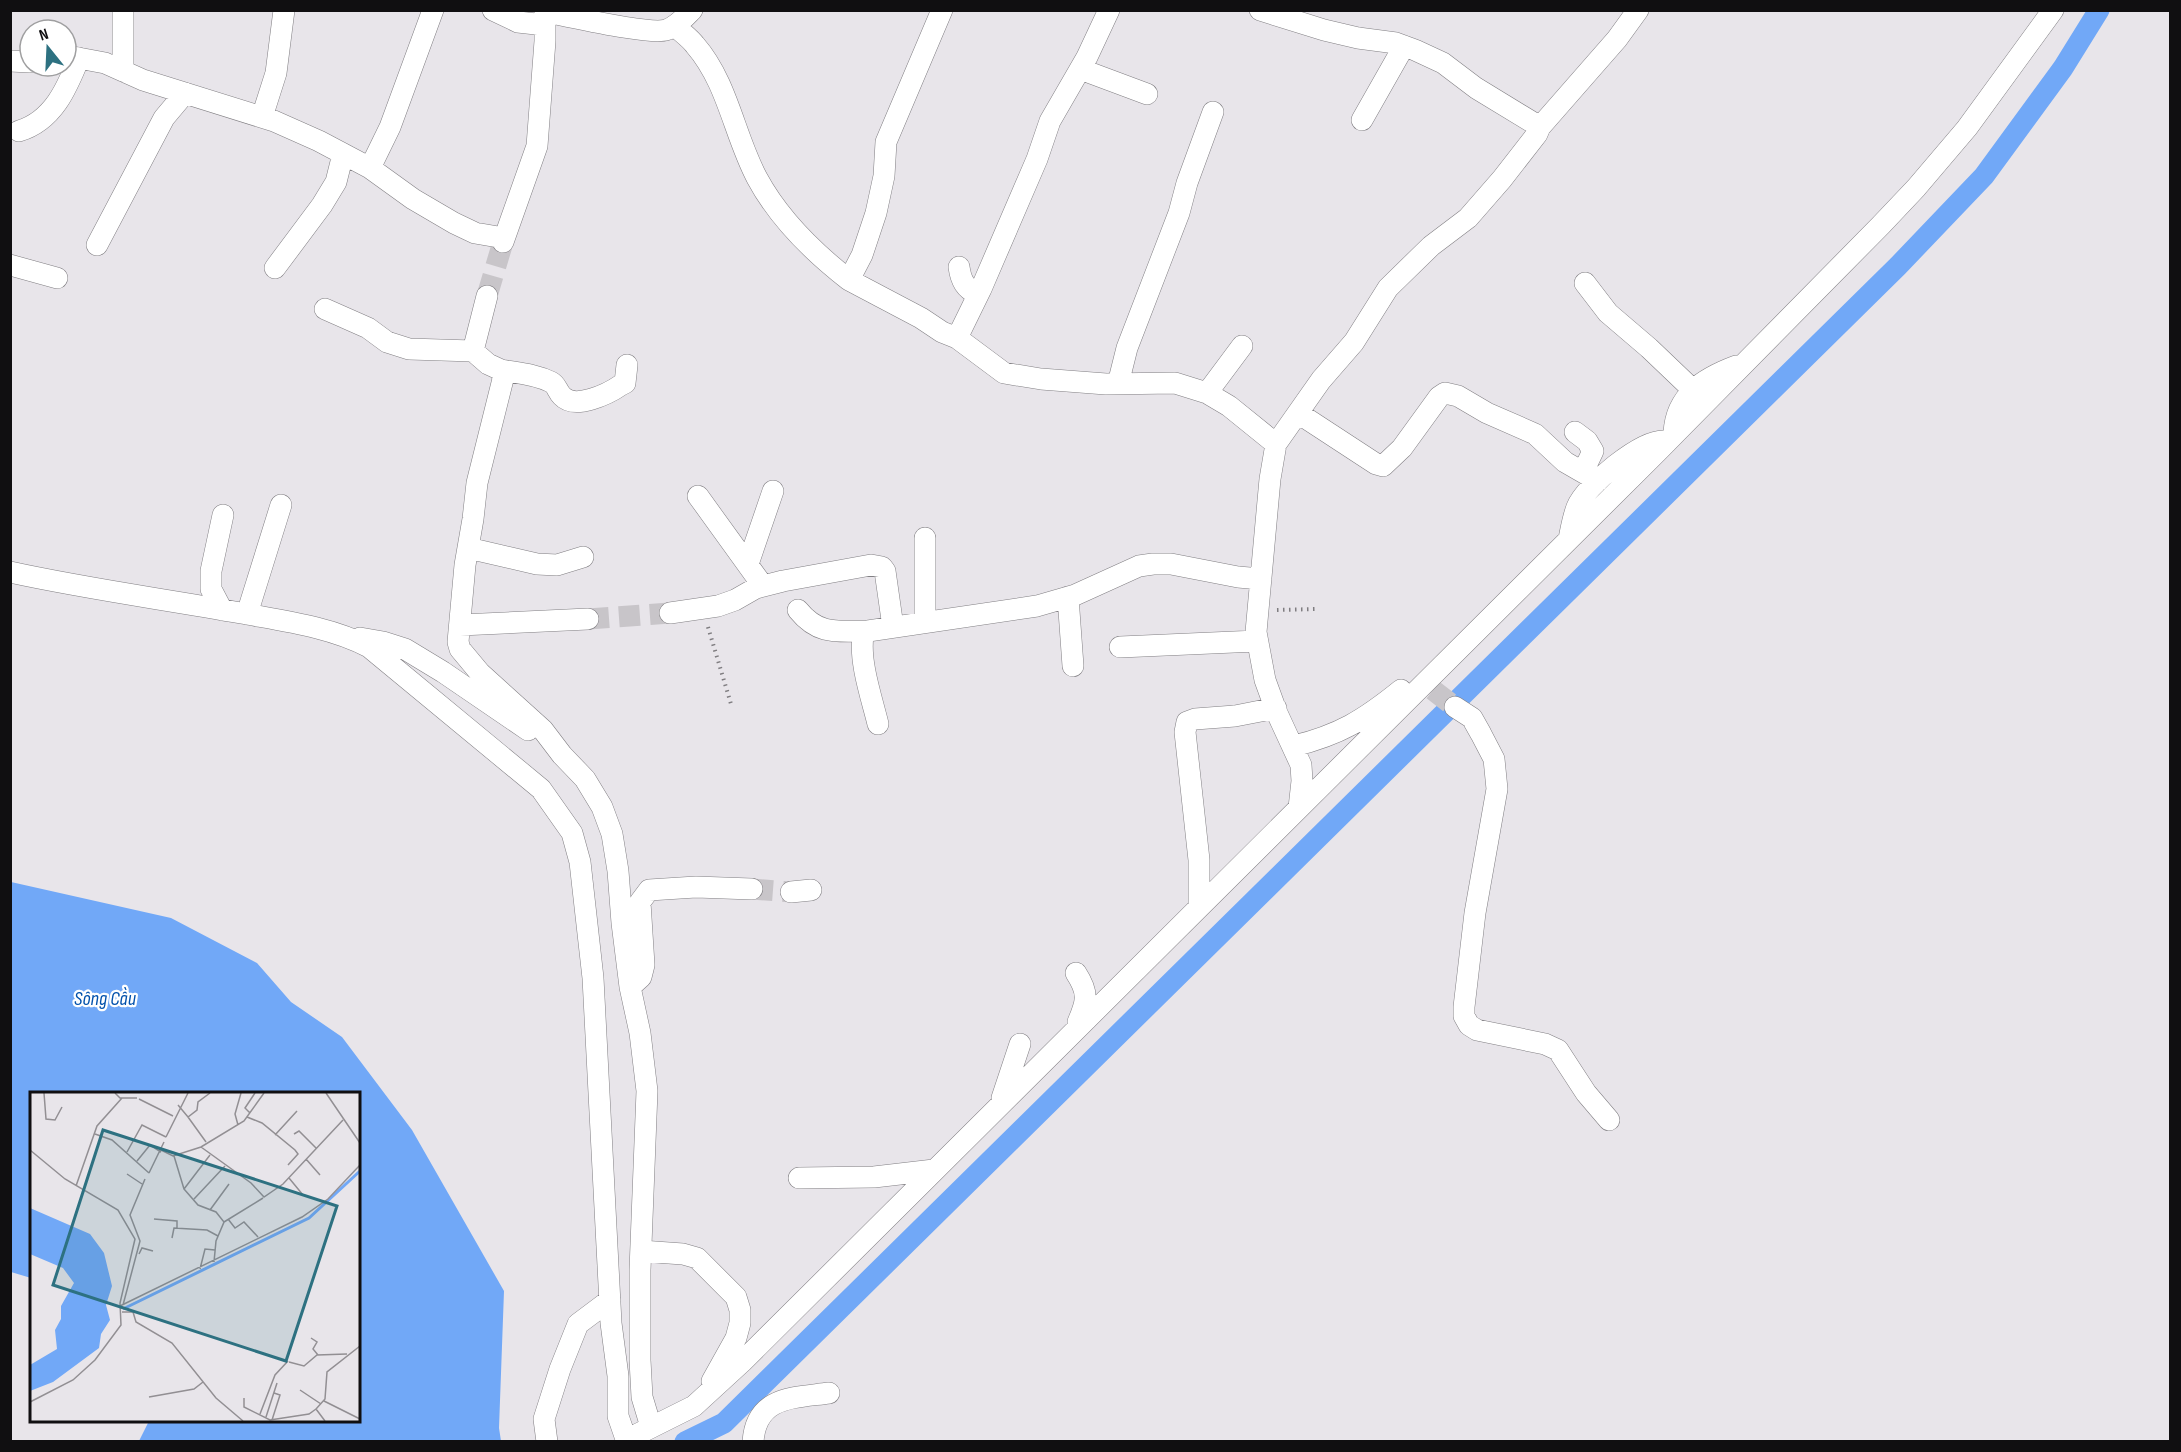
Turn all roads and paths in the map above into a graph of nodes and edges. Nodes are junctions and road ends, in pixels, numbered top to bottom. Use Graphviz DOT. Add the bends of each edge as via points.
graph roads {
  1 [pos="123,10"];
  2 [pos="284,10"];
  3 [pos="433,10"];
  4 [pos="492,10"];
  5 [pos="692,10"];
  6 [pos="942,10"];
  7 [pos="1109,10"];
  8 [pos="1260,10"];
  9 [pos="1638,10"];
  10 [pos="2053,10"];
  11 [pos="545,16"];
  12 [pos="675,26"];
  13 [pos="1404,46"];
  14 [pos="78,59"];
  15 [pos="1080,69"];
  16 [pos="123,71"];
  17 [pos="66,78"];
  18 [pos="185,93"];
  19 [pos="1147,94"];
  20 [pos="1213,112"];
  21 [pos="261,117"];
  22 [pos="1362,120"];
  23 [pos="1540,127"];
  24 [pos="19,131"];
  25 [pos="343,154"];
  26 [pos="370,168"];
  27 [pos="97,245"];
  28 [pos="10,265"];
  29 [pos="959,267"];
  30 [pos="275,268"];
  31 [pos="57,278"];
  32 [pos="849,280"];
  33 [pos="1585,283"];
  34 [pos="978,295"];
  35 [pos="487,296"];
  36 [pos="326,309"];
  37 [pos="957,338"];
  38 [pos="1242,346"];
  39 [pos="473,351"];
  40 [pos="1747,361"];
  41 [pos="627,365"];
  42 [pos="501,370"];
  43 [pos="1118,384"];
  44 [pos="1693,390"];
  45 [pos="1207,393"];
  46 [pos="1298,413"];
  47 [pos="1575,432"];
  48 [pos="1670,438"];
  49 [pos="1276,444"];
  50 [pos="1590,476"];
  51 [pos="773,491"];
  52 [pos="698,496"];
  53 [pos="281,505"];
  54 [pos="223,515"];
  55 [pos="926,538"];
  56 [pos="1569,540"];
  57 [pos="468,548"];
  58 [pos="583,557"];
  59 [pos="748,564"];
  60 [pos="10,572"];
  61 [pos="1261,579"];
  62 [pos="764,586"];
  63 [pos="1068,597"];
  64 [pos="702,609"];
  65 [pos="1317,609"];
  66 [pos="222,610"];
  67 [pos="798,610"];
  68 [pos="1258,610"];
  69 [pos="670,613"];
  70 [pos="247,615"];
  71 [pos="588,619"];
  72 [pos="925,622"];
  73 [pos="460,625"];
  74 [pos="893,627"];
  75 [pos="868,631"];
  76 [pos="349,636"];
  77 [pos="1257,641"];
  78 [pos="1120,647"];
  79 [pos="1073,666"];
  80 [pos="1427,688"];
  81 [pos="731,704"];
  82 [pos="1455,707"];
  83 [pos="1276,708"];
  84 [pos="878,724"];
  85 [pos="1294,746"];
  86 [pos="562,755"];
  87 [pos="1299,808"];
  88 [pos="752,889"];
  89 [pos="1199,907"];
  90 [pos="1076,973"];
  91 [pos="630,987"];
  92 [pos="1075,1028"];
  93 [pos="1020,1044"];
  94 [pos="1001,1102"];
  95 [pos="1608,1120"];
  96 [pos="934,1170"];
  97 [pos="799,1178"];
  98 [pos="641,1251"];
  99 [pos="610,1300"];
  100 [pos="829,1393"];
  101 [pos="703,1398"];
  102 [pos="651,1427"];
  103 [pos="626,1441"];
  104 [pos="547,1442"];
  105 [pos="753,1442"];
  1 -- 16 [label="street"];
  2 -- 21 [label="street" via="276,73"];
  3 -- 26 [label="street" via="390,127"];
  4 -- 11 [label="street" via="518,22"];
  5 -- 12 [label="street"];
  6 -- 32 [label="street" via="886,142 876,213"];
  7 -- 15 [label="street"];
  8 -- 13 [label="street" via="1324,30"];
  9 -- 23 [label="street"];
  10 -- 40 [label="street" via="1967,128 1916,188"];
  11 -- 12 [label="street" via="664,31"];
  11 -- 26 [label="street" via="537,146 503,240 454,223"];
  12 -- 32 [label="street" via="695,44 713,70 746,155 777,207 823,259"];
  13 -- 22 [label="street"];
  13 -- 23 [label="street" via="1443,63"];
  14 -- 16 [label="street" via="105,63"];
  15 -- 19 [label="street"];
  15 -- 34 [label="street" via="1050,121"];
  16 -- 18 [label="street"];
  17 -- 24 [label="street" via="55,108 28,129"];
  18 -- 21 [label="street"];
  18 -- 27 [label="street" via="164,118"];
  20 -- 43 [label="street" via="1179,213 1126,348"];
  21 -- 25 [label="street"];
  23 -- 46 [label="street" via="1468,218 1431,246 1388,288 1354,342"];
  25 -- 26 [label="street"];
  25 -- 30 [label="street" via="327,198"];
  28 -- 31 [label="street"];
  29 -- 34 [label="street" via="961,280"];
  32 -- 37 [label="street"];
  33 -- 44 [label="street" via="1608,313"];
  34 -- 37 [label="street"];
  35 -- 39 [label="street"];
  36 -- 39 [label="street" via="368,328 387,342 409,349"];
  37 -- 43 [label="street" via="1004,373"];
  38 -- 45 [label="street"];
  39 -- 42 [label="street"];
  40 -- 44 [label="street" via="1715,374"];
  40 -- 48 [label="street"];
  41 -- 42 [label="street" via="625,383 574,403 563,398 553,383"];
  42 -- 57 [label="street" via="503,379 477,483"];
  43 -- 45 [label="street" via="1175,383"];
  44 -- 48 [label="street" via="1675,419"];
  45 -- 49 [label="street" via="1246,418"];
  46 -- 49 [label="street"];
  46 -- 50 [label="street" via="1383,466 1445,393 1535,434 1565,462"];
  47 -- 50 [label="street" via="1593,451"];
  48 -- 50 [label="street" via="1648,443"];
  48 -- 56 [label="street"];
  49 -- 61 [label="street"];
  50 -- 56 [label="street" via="1590,487 1577,506"];
  51 -- 59 [label="street"];
  52 -- 59 [label="street"];
  53 -- 70 [label="street"];
  54 -- 66 [label="street" via="211,571 211,589"];
  55 -- 72 [label="street"];
  56 -- 80 [label="street"];
  57 -- 58 [label="street" via="537,564 557,565"];
  57 -- 73 [label="street"];
  59 -- 62 [label="street"];
  60 -- 66 [label="street"];
  61 -- 63 [label="street" via="1153,564 1139,566"];
  61 -- 68 [label="street"];
  62 -- 64 [label="street" via="735,600"];
  62 -- 74 [label="street" via="871,565 882,567"];
  63 -- 72 [label="street" via="1037,606"];
  63 -- 79 [label="street"];
  64 -- 69 [label="street"];
  64 -- 81 [label="path"];
  65 -- 68 [label="path"];
  66 -- 70 [label="street"];
  67 -- 75 [label="street" via="808,623 831,631"];
  68 -- 77 [label="street"];
  70 -- 76 [label="street"];
  71 -- 73 [label="street"];
  72 -- 74 [label="street"];
  73 -- 86 [label="street" via="460,649 480,673 543,730"];
  74 -- 75 [label="street"];
  75 -- 84 [label="street" via="861,644"];
  76 -- 86 [label="street" via="405,649 476,693"];
  76 -- 99 [label="street" via="369,647 541,789 572,833 580,862 593,978"];
  77 -- 78 [label="street"];
  77 -- 83 [label="street"];
  80 -- 85 [label="street" via="1411,685 1344,730"];
  80 -- 87 [label="street"];
  82 -- 95 [label="street" via="1472,718 1494,759 1497,789 1475,913 1464,1016 1477,1030 1558,1050"];
  83 -- 85 [label="street"];
  83 -- 89 [label="street" via="1187,722 1199,860"];
  85 -- 87 [label="street" via="1301,765"];
  86 -- 91 [label="street" via="585,779 612,834"];
  87 -- 89 [label="street"];
  88 -- 91 [label="street" via="648,890 640,902 644,965 641,977"];
  89 -- 92 [label="street"];
  90 -- 92 [label="street" via="1084,986 1086,1003"];
  91 -- 98 [label="street" via="647,1091"];
  92 -- 94 [label="street"];
  93 -- 94 [label="street"];
  94 -- 96 [label="street"];
  96 -- 97 [label="street" via="874,1177"];
  96 -- 101 [label="street"];
  98 -- 101 [label="street" via="697,1258 736,1297 740,1316 736,1338"];
  98 -- 102 [label="street" via="642,1397"];
  99 -- 103 [label="street" via="618,1416"];
  99 -- 104 [label="street" via="578,1324 544,1419"];
  100 -- 105 [label="street" via="773,1403 762,1412"];
  101 -- 102 [label="street"];
  102 -- 103 [label="street"];
}
